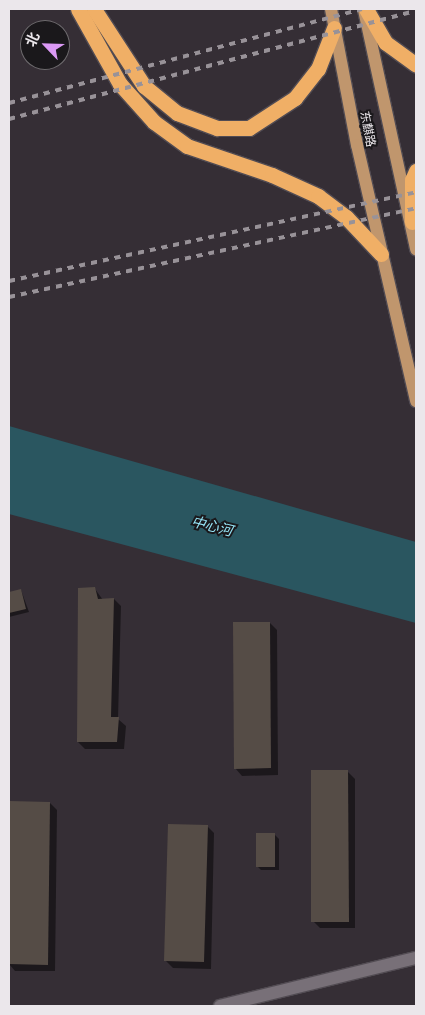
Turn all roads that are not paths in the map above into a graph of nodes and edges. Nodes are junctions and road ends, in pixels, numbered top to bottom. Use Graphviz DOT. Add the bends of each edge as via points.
graph roads {
  1 [pos="78,9"];
  2 [pos="94,9"];
  3 [pos="331,9"];
  4 [pos="365,9"];
  5 [pos="334,28"];
  6 [pos="416,65"];
  7 [pos="416,171"];
  8 [pos="412,222"];
  9 [pos="416,249"];
  10 [pos="381,254"];
  11 [pos="416,401"];
  12 [pos="416,958"];
  13 [pos="220,1006"];
  1 -- 10 [label="highway" via="120,84 154,122 187,146 272,175 318,196 346,218"];
  2 -- 5 [label="highway" via="144,86 177,113 217,128 249,128 295,98 318,69"];
  3 -- 5 [label="main road, 东麒路"];
  4 -- 6 [label="highway" via="386,44"];
  4 -- 8 [label="main road, 东麒路"];
  5 -- 10 [label="main road, 东麒路"];
  7 -- 8 [label="highway" via="412,180"];
  8 -- 9 [label="main road, 东麒路"];
  10 -- 11 [label="main road, 东麒路"];
  12 -- 13 [label="street"];
}
